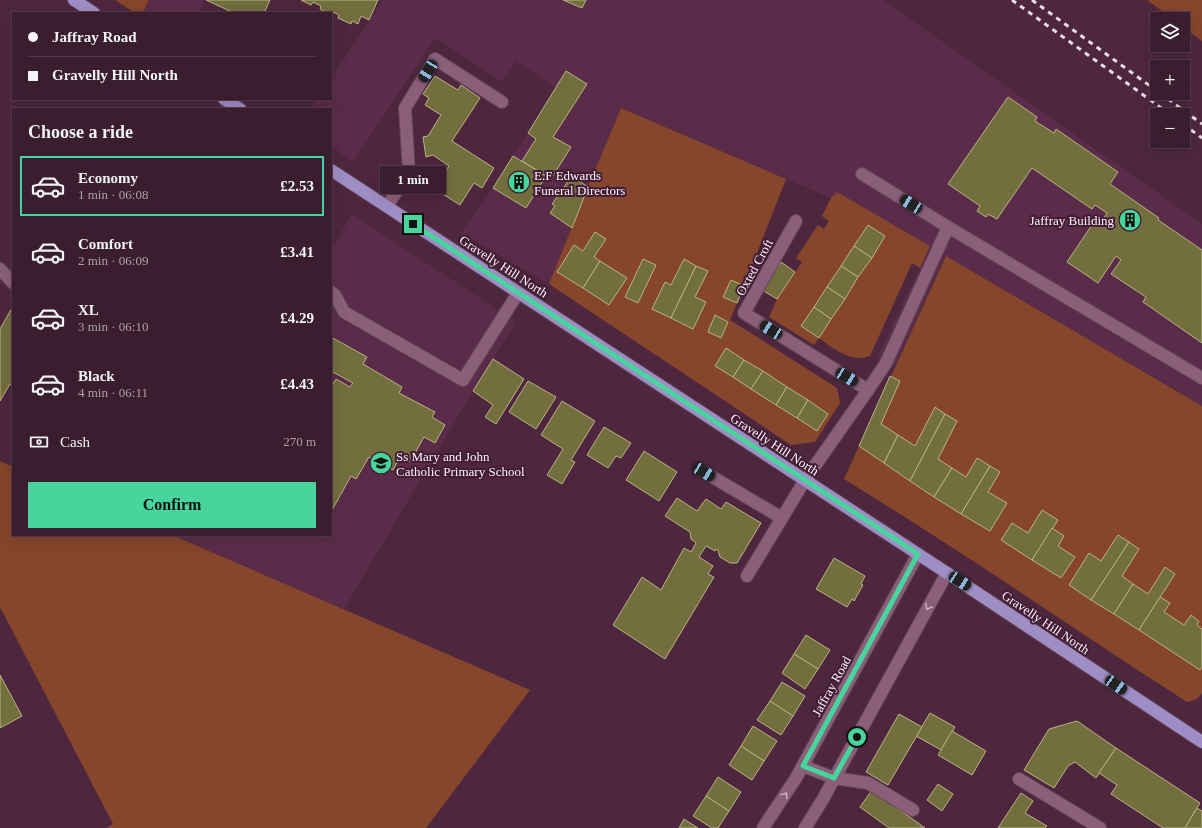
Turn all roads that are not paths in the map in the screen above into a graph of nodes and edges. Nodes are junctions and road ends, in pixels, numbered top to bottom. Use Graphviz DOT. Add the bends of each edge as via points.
graph roads {
  1 [pos="74,0"];
  2 [pos="92,12"];
  3 [pos="226,100"];
  4 [pos="502,102"];
  5 [pos="238,108"];
  6 [pos="332,171"];
  7 [pos="862,174"];
  8 [pos="387,206"];
  9 [pos="796,221"];
  10 [pos="948,227"];
  11 [pos="0,269"];
  12 [pos="12,282"];
  13 [pos="518,292"];
  14 [pos="332,293"];
  15 [pos="1202,378"];
  16 [pos="868,390"];
  17 [pos="704,472"];
  18 [pos="805,480"];
  19 [pos="782,518"];
  20 [pos="918,554"];
  21 [pos="947,573"];
  22 [pos="746,576"];
  23 [pos="1202,742"];
  24 [pos="803,766"];
  25 [pos="834,778"];
  26 [pos="1019,779"];
  27 [pos="913,810"];
  28 [pos="1094,827"];
  29 [pos="763,828"];
  30 [pos="805,828"];
  1 -- 2 [label="main road"];
  3 -- 5 [label="main road"];
  4 -- 8 [label="street" via="436,59 405,108 409,173"];
  6 -- 8 [label="main road, Gravelly Hill North"];
  7 -- 10 [label="street"];
  8 -- 13 [label="main road, Gravelly Hill North"];
  9 -- 16 [label="street, Oxted Croft" via="744,313"];
  10 -- 15 [label="street"];
  10 -- 16 [label="street" via="886,363"];
  11 -- 12 [label="street"];
  13 -- 14 [label="street" via="462,380 344,312"];
  13 -- 18 [label="main road, Gravelly Hill North"];
  16 -- 18 [label="street"];
  17 -- 19 [label="street"];
  18 -- 19 [label="street"];
  18 -- 20 [label="main road, Gravelly Hill North"];
  19 -- 22 [label="street"];
  20 -- 21 [label="main road, Gravelly Hill North"];
  20 -- 24 [label="street, Jaffray Road"];
  21 -- 23 [label="main road, Gravelly Hill North"];
  21 -- 25 [label="street, one-way"];
  24 -- 25 [label="street"];
  29 -- 24 [label="street, Jaffray Road, one-way"];
  25 -- 27 [label="street" via="868,783"];
  25 -- 30 [label="street"];
  26 -- 28 [label="street"];
}
